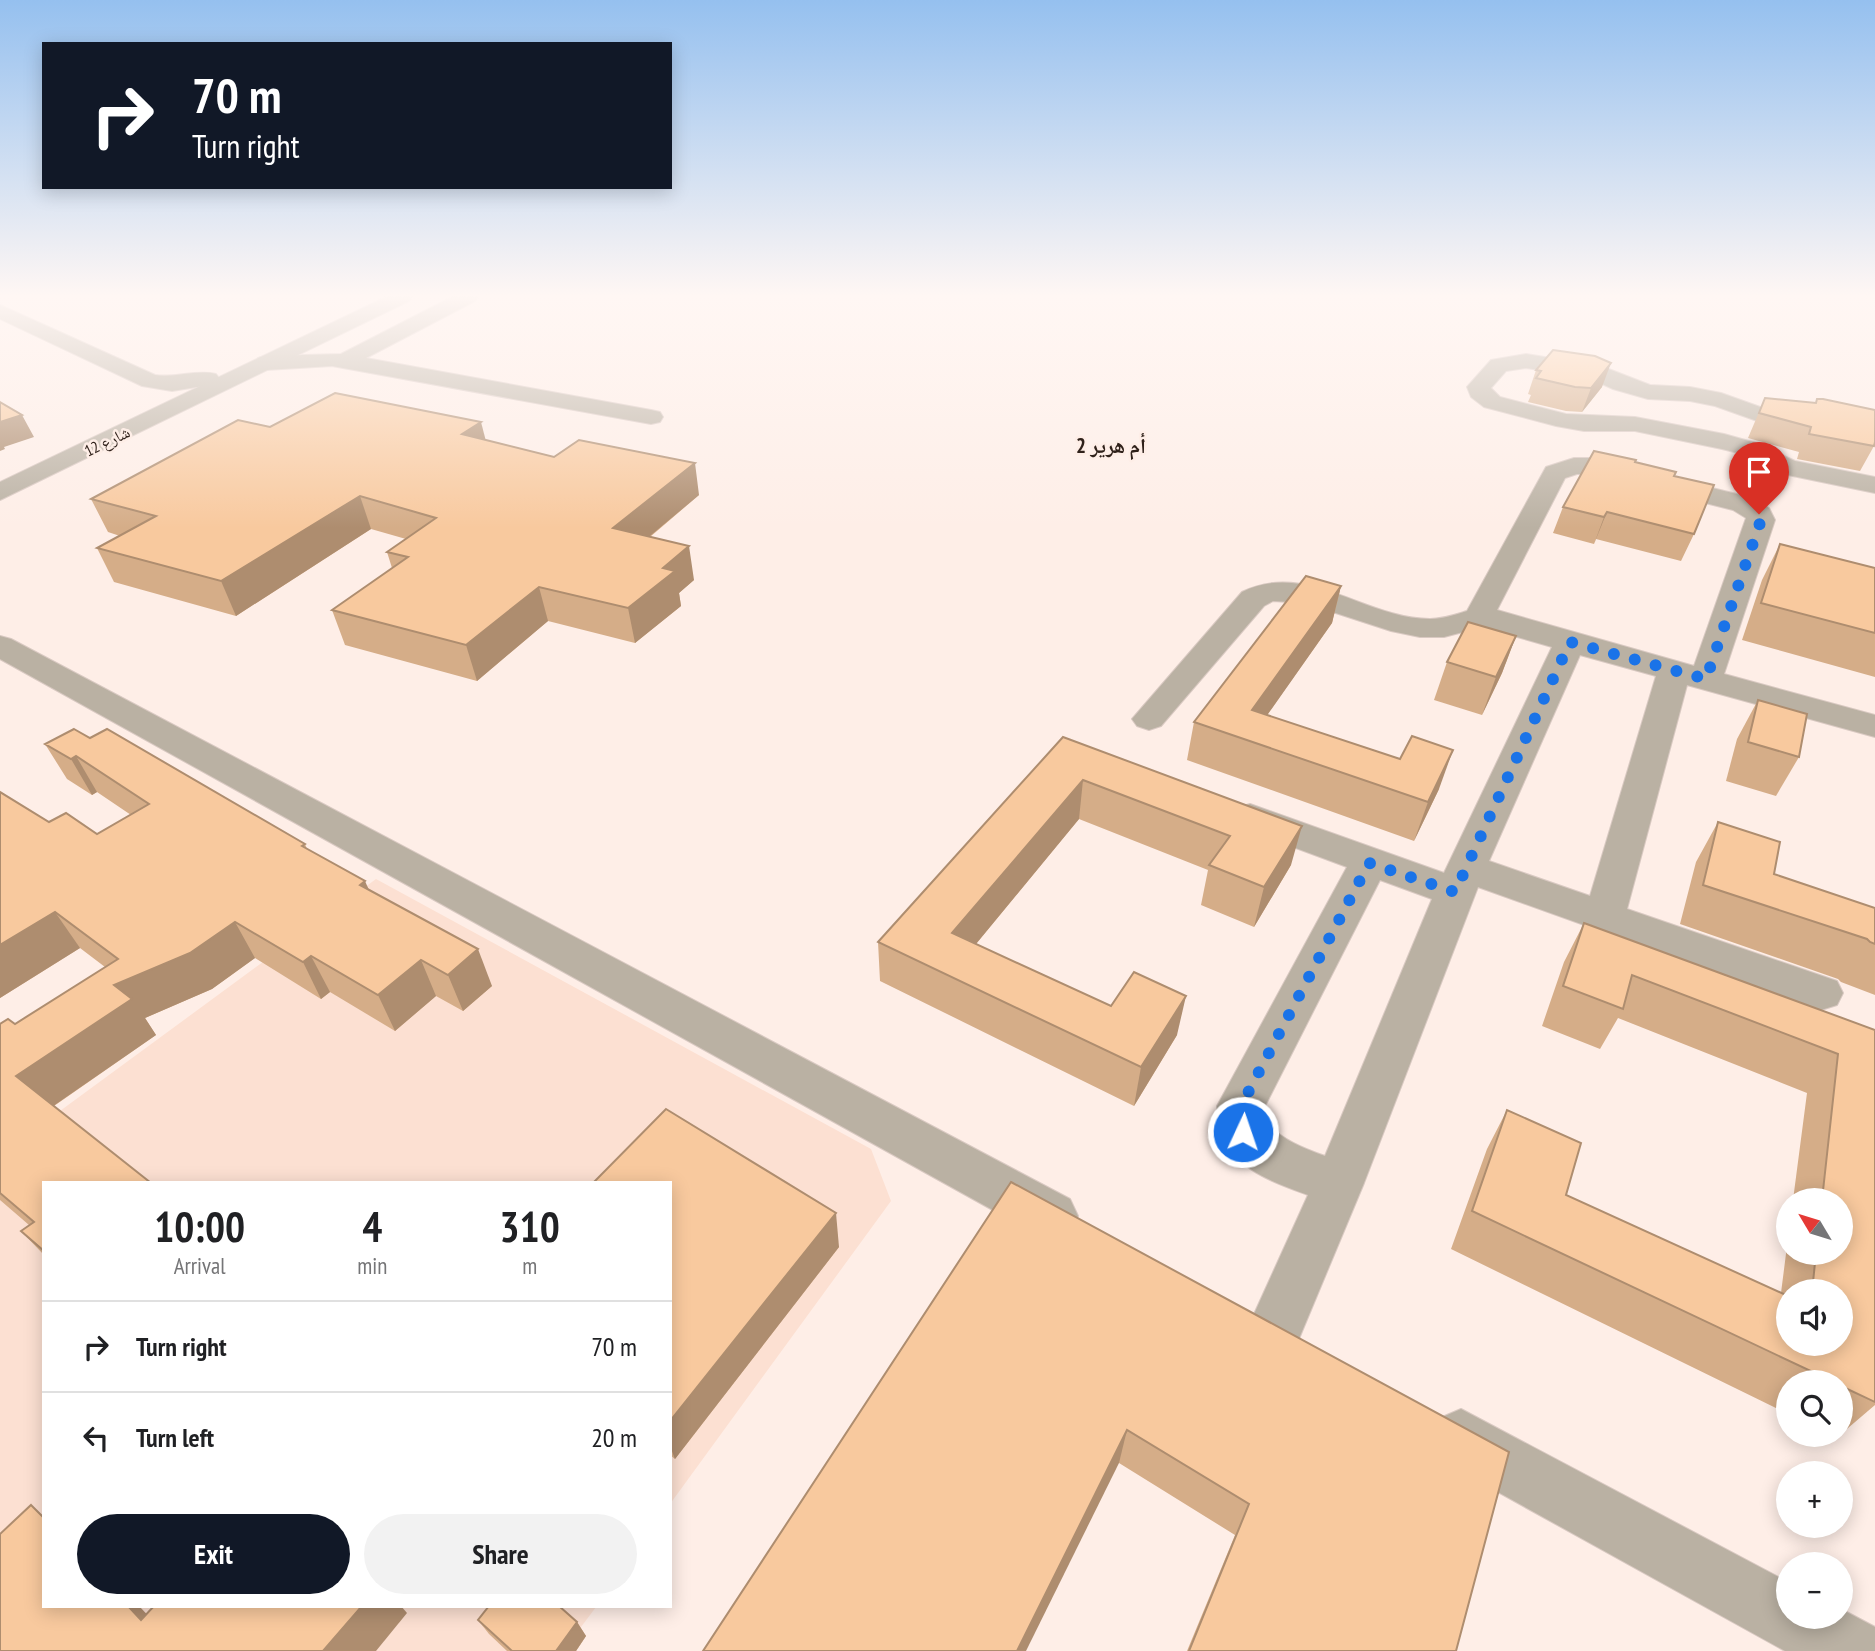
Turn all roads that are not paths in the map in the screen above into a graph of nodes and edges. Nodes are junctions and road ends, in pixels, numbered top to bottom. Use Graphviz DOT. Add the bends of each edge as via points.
graph roads {
  1 [pos="120,374"];
  2 [pos="221,374"];
  3 [pos="236,374"];
  4 [pos="415,374"];
  5 [pos="1491,374"];
  6 [pos="1599,374"];
  7 [pos="1640,379"];
  8 [pos="154,392"];
  9 [pos="1675,395"];
  10 [pos="1709,395"];
  11 [pos="1767,404"];
  12 [pos="1740,409"];
  13 [pos="651,417"];
  14 [pos="1875,428"];
  15 [pos="1660,429"];
  16 [pos="1688,435"];
  17 [pos="1724,442"];
  18 [pos="0,477"];
  19 [pos="1875,485"];
  20 [pos="0,492"];
  21 [pos="1875,507"];
  22 [pos="1484,616"];
  23 [pos="1570,642"];
  24 [pos="0,646"];
  25 [pos="1690,675"];
  26 [pos="1149,719"];
  27 [pos="1875,726"];
  28 [pos="1216,804"];
  29 [pos="1369,863"];
  30 [pos="1461,880"];
  31 [pos="1605,915"];
  32 [pos="1821,993"];
  33 [pos="1339,1183"];
  34 [pos="1095,1239"];
  35 [pos="1273,1335"];
  36 [pos="1428,1420"];
  37 [pos="1776,1610"];
  38 [pos="1811,1629"];
  39 [pos="1852,1651"];
  1 -- 8 [label="street"];
  2 -- 8 [label="street, شارع 12"];
  3 -- 20 [label="street, شارع 12"];
  4 -- 13 [label="street"];
  5 -- 15 [label="street" via="1479,392 1492,402 1565,421"];
  6 -- 9 [label="street" via="1638,390"];
  7 -- 10 [label="street"];
  8 -- 18 [label="street, شارع 12"];
  9 -- 10 [label="street"];
  9 -- 15 [label="street"];
  10 -- 11 [label="street"];
  10 -- 12 [label="street"];
  12 -- 14 [label="street" via="1771,416 1811,414"];
  12 -- 17 [label="street"];
  15 -- 16 [label="street"];
  16 -- 17 [label="street"];
  16 -- 21 [label="street" via="1683,456 1697,466"];
  17 -- 19 [label="street" via="1787,467"];
  22 -- 23 [label="street"];
  22 -- 25 [label="street" via="1483,602 1562,468 1606,468 1730,500 1753,509 1761,520"];
  22 -- 26 [label="street" via="1444,628 1416,628 1295,592 1269,590 1253,599"];
  23 -- 25 [label="street"];
  23 -- 30 [label="street"];
  24 -- 34 [label="street"];
  25 -- 27 [label="street"];
  25 -- 31 [label="street"];
  28 -- 29 [label="street"];
  29 -- 30 [label="street"];
  29 -- 33 [label="street" via="1241,1106 1239,1118 1252,1144"];
  30 -- 31 [label="street"];
  30 -- 33 [label="street"];
  31 -- 32 [label="street"];
  33 -- 35 [label="street"];
  36 -- 37 [label="street"];
  38 -- 39 [label="street"];
}
